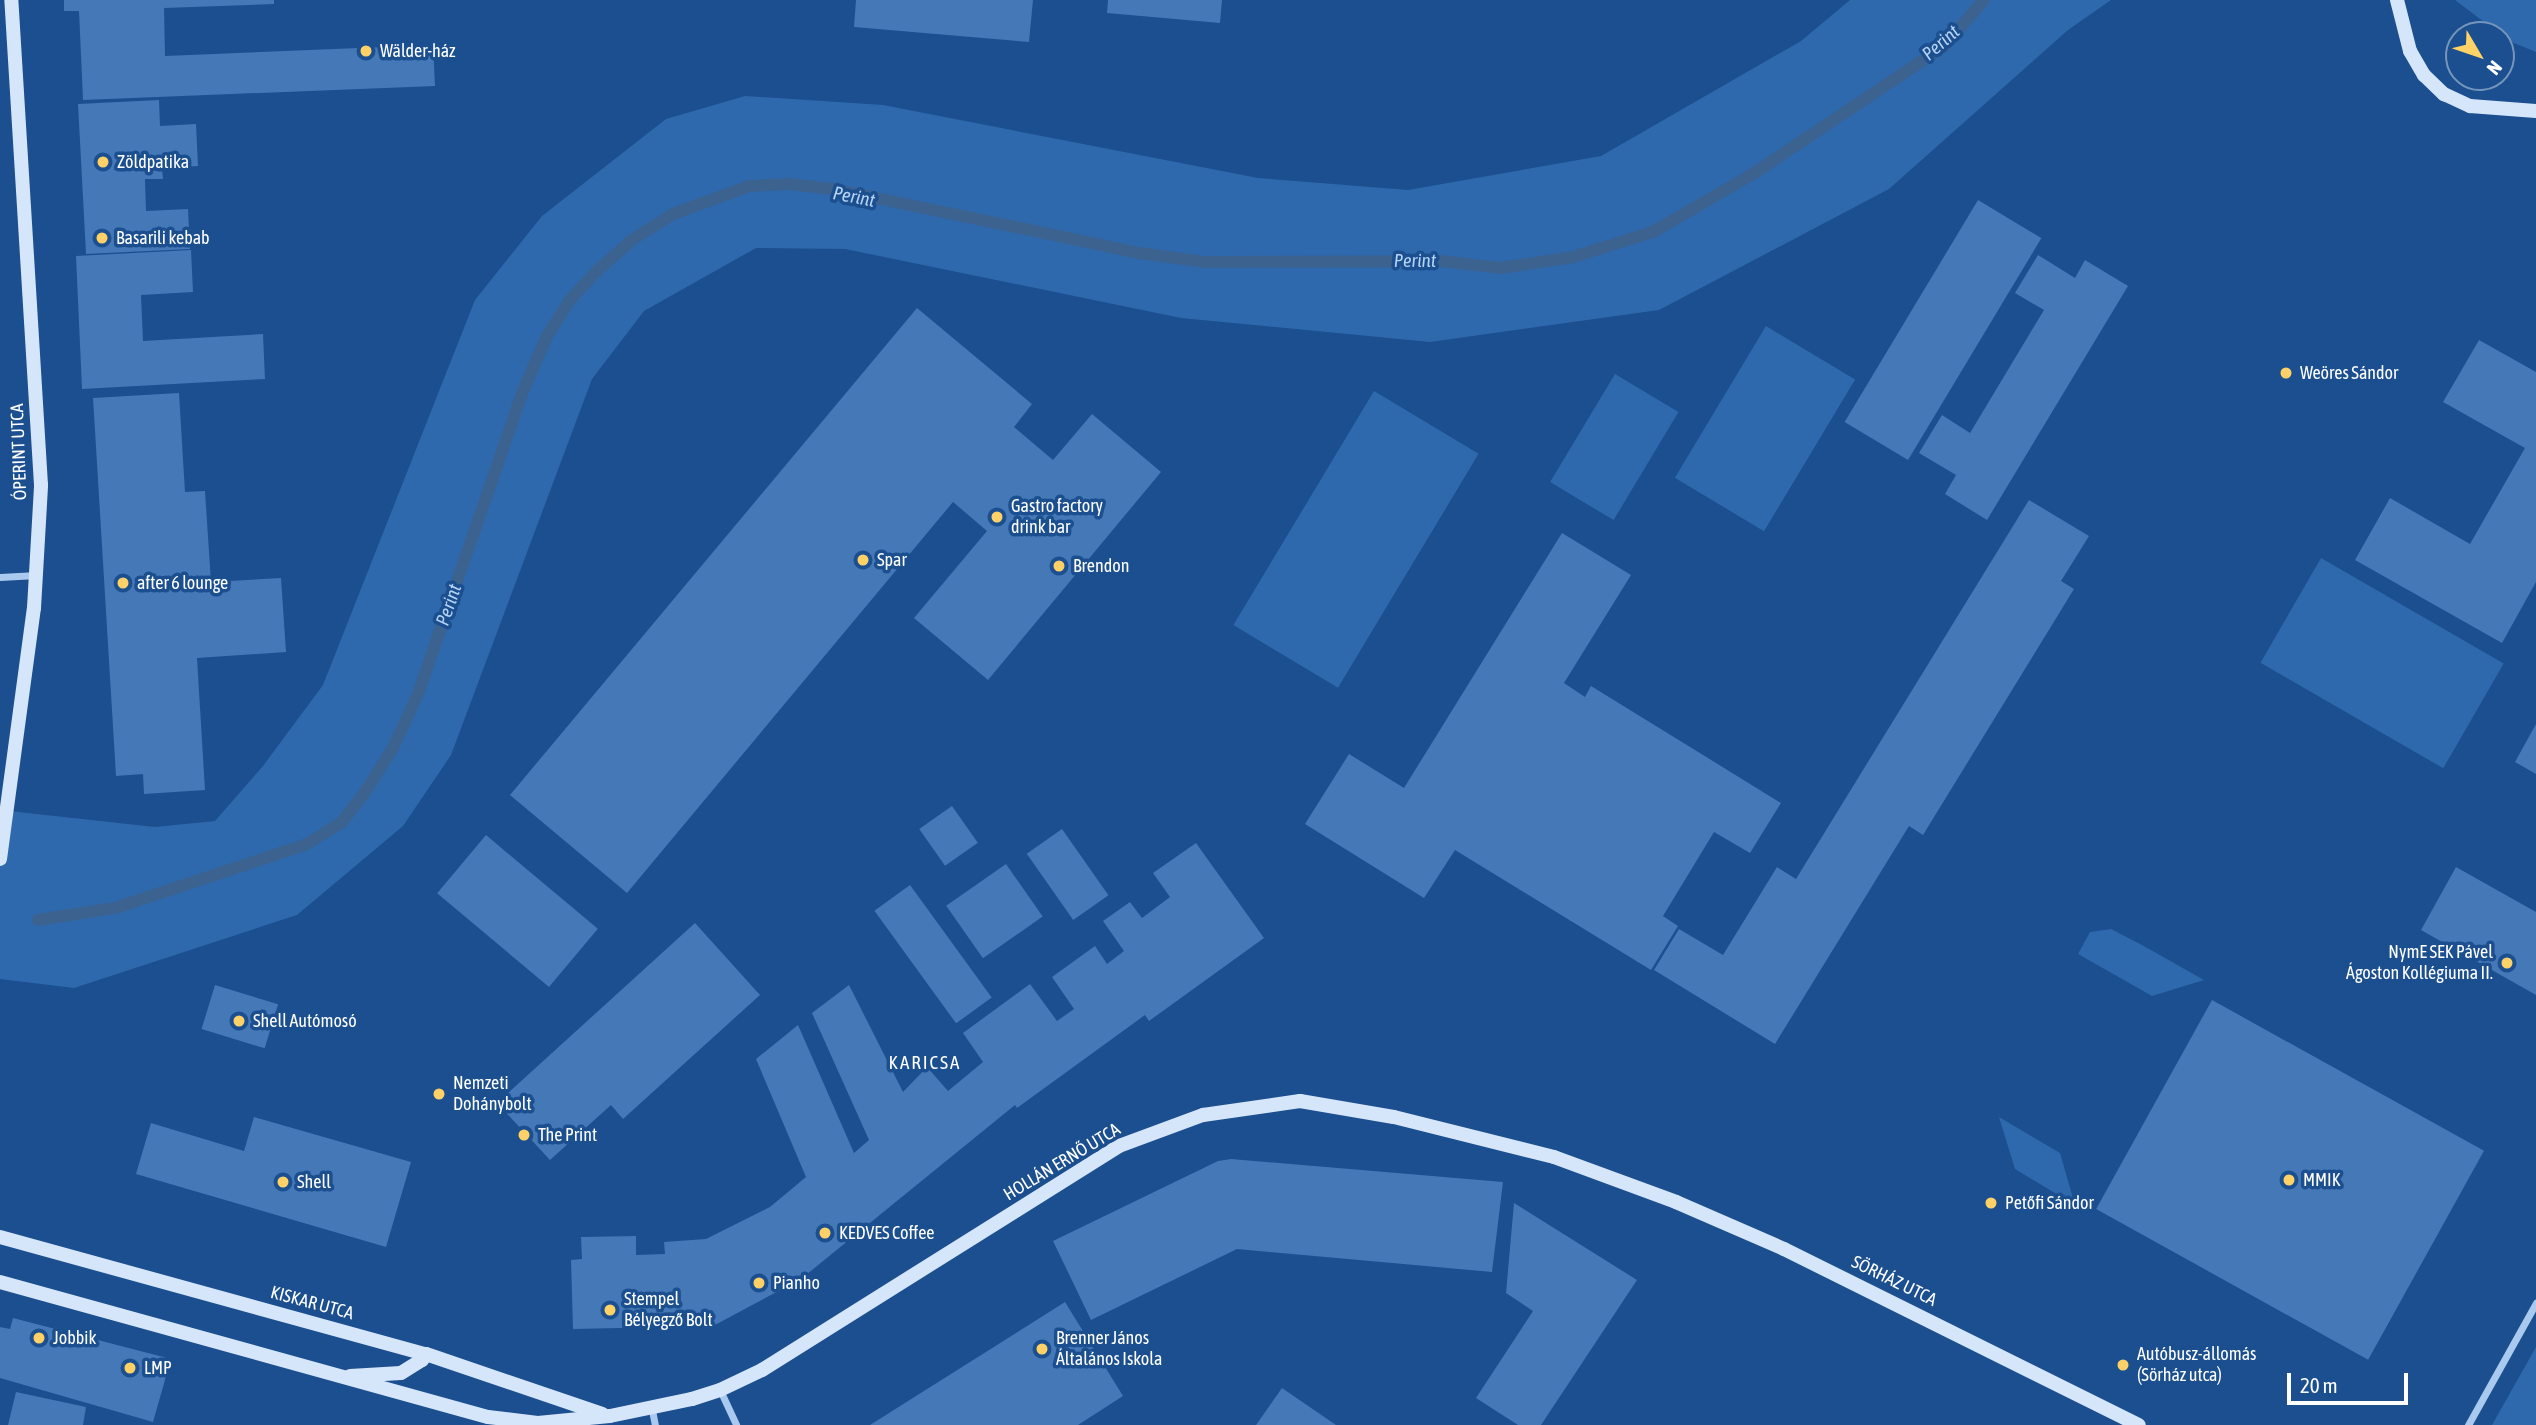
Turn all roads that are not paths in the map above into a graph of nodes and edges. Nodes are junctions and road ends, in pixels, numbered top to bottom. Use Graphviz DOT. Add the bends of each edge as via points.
graph roads {
  1 [pos="11,0"];
  2 [pos="2397,0"];
  3 [pos="2536,111"];
  4 [pos="37,575"];
  5 [pos="0,577"];
  6 [pos="0,859"];
  7 [pos="1625,1184"];
  8 [pos="0,1237"];
  9 [pos="0,1282"];
  10 [pos="2536,1303"];
  11 [pos="426,1354"];
  12 [pos="340,1377"];
  13 [pos="720,1391"];
  14 [pos="610,1416"];
  15 [pos="654,1418"];
  16 [pos="736,1425"];
  17 [pos="2139,1425"];
  18 [pos="2468,1425"];
  1 -- 4 [label="street, ÓPERINT UTCA" via="41,485"];
  2 -- 3 [label="street" via="2410,51 2424,75 2444,94 2470,106"];
  4 -- 5 [label="street"];
  4 -- 6 [label="street, ÓPERINT UTCA"];
  7 -- 13 [label="street, HOLLÁN ERNŐ UTCA" via="1554,1157 1479,1137 1300,1101 1203,1115 1119,1146 821,1334"];
  7 -- 17 [label="street, SÖRHÁZ UTCA" via="1784,1249"];
  8 -- 11 [label="street, KISKAR UTCA"];
  9 -- 12 [label="street, KISKAR UTCA"];
  10 -- 18 [label="street"];
  11 -- 12 [label="street" via="401,1373"];
  11 -- 14 [label="street, KISKAR UTCA"];
  12 -- 14 [label="street, KISKAR UTCA" via="512,1421"];
  13 -- 15 [label="street, HOLLÁN ERNŐ UTCA"];
  13 -- 16 [label="street"];
  14 -- 15 [label="street, KISKAR UTCA"];
}
